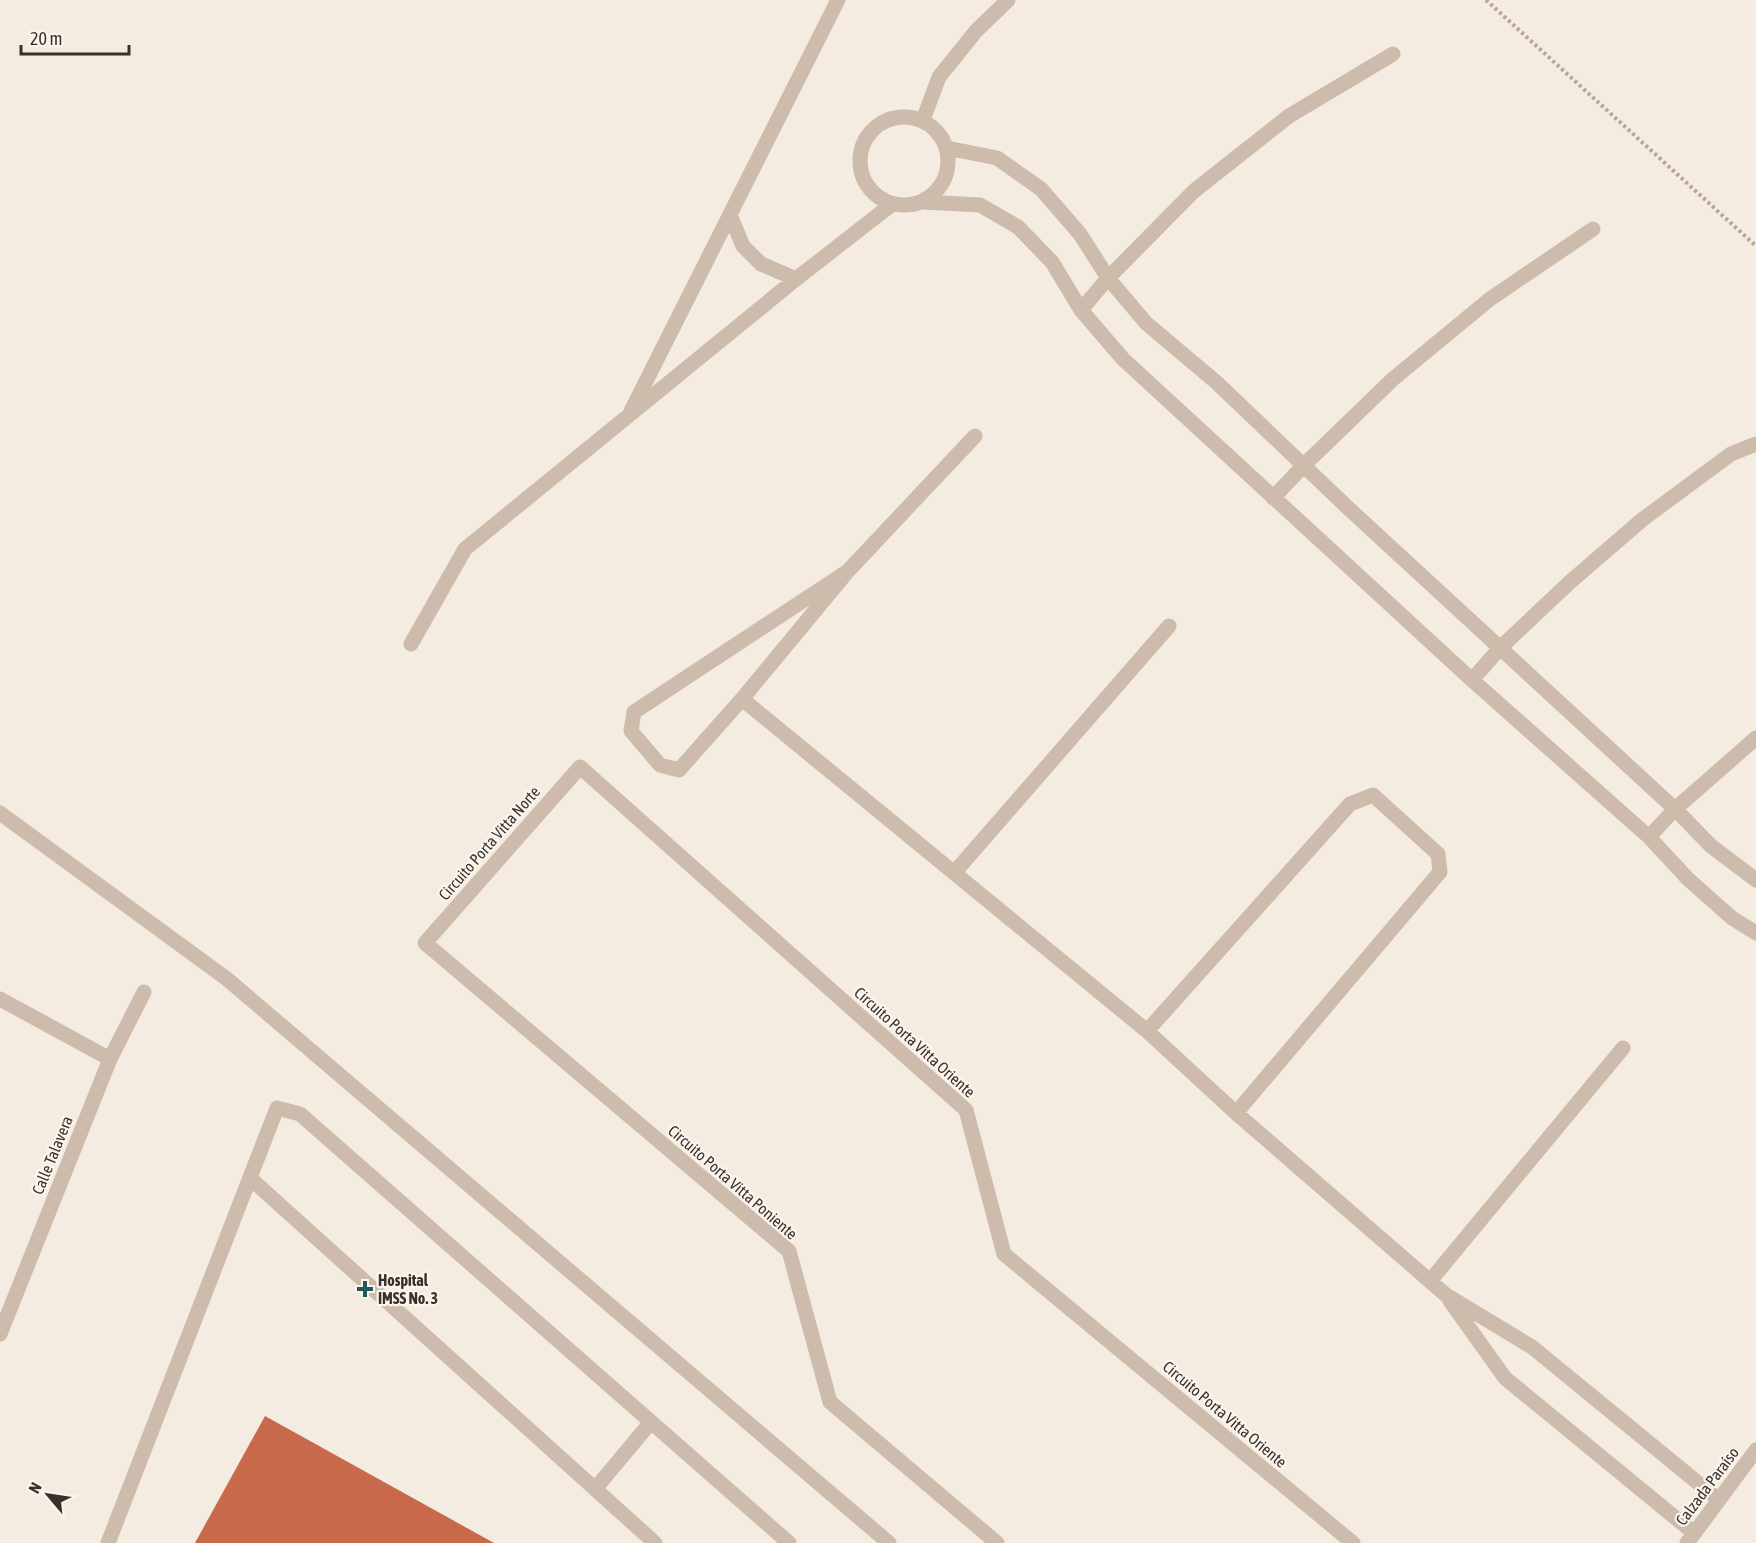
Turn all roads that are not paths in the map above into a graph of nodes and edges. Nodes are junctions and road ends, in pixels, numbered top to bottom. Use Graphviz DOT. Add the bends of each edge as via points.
graph roads {
  1 [pos="838,0"];
  2 [pos="1008,0"];
  3 [pos="1393,54"];
  4 [pos="923,120"];
  5 [pos="946,148"];
  6 [pos="923,202"];
  7 [pos="891,205"];
  8 [pos="730,215"];
  9 [pos="1593,229"];
  10 [pos="1108,278"];
  11 [pos="796,279"];
  12 [pos="1081,310"];
  13 [pos="628,416"];
  14 [pos="975,436"];
  15 [pos="1756,444"];
  16 [pos="1303,466"];
  17 [pos="1273,498"];
  18 [pos="848,571"];
  19 [pos="1169,626"];
  20 [pos="411,644"];
  21 [pos="1500,648"];
  22 [pos="1472,680"];
  23 [pos="742,699"];
  24 [pos="1756,738"];
  25 [pos="580,767"];
  26 [pos="1675,809"];
  27 [pos="0,813"];
  28 [pos="1649,837"];
  29 [pos="954,873"];
  30 [pos="1756,880"];
  31 [pos="1756,933"];
  32 [pos="425,943"];
  33 [pos="144,992"];
  34 [pos="0,999"];
  35 [pos="1147,1031"];
  36 [pos="1623,1048"];
  37 [pos="110,1059"];
  38 [pos="1236,1113"];
  39 [pos="250,1178"];
  40 [pos="1430,1281"];
  41 [pos="1446,1295"];
  42 [pos="1,1330"];
  43 [pos="651,1422"];
  44 [pos="1756,1450"];
  45 [pos="595,1489"];
  46 [pos="1719,1500"];
  47 [pos="1690,1538"];
  48 [pos="108,1543"];
  49 [pos="655,1543"];
  50 [pos="789,1543"];
  51 [pos="889,1543"];
  52 [pos="997,1543"];
  53 [pos="1353,1543"];
  1 -- 8 [label="street"];
  2 -- 4 [label="street" via="976,31 939,77"];
  3 -- 10 [label="street" via="1280,123 1194,192"];
  4 -- 5 [label="street" via="939,134"];
  4 -- 7 [label="street" via="895,117 879,123 860,151 859,168 865,184 876,197"];
  5 -- 6 [label="street" via="945,179"];
  5 -- 10 [label="street" via="997,158 1041,189 1080,234"];
  6 -- 7 [label="street"];
  6 -- 12 [label="street" via="980,205 1018,227 1052,262"];
  7 -- 11 [label="street"];
  8 -- 11 [label="street" via="743,246 761,264"];
  8 -- 13 [label="street"];
  9 -- 16 [label="street" via="1481,306 1393,378"];
  10 -- 12 [label="street"];
  10 -- 16 [label="street" via="1146,323 1216,382"];
  11 -- 13 [label="street"];
  12 -- 17 [label="street" via="1123,359"];
  13 -- 20 [label="street" via="465,549"];
  14 -- 18 [label="street"];
  15 -- 21 [label="street" via="1731,454 1643,519"];
  16 -- 17 [label="street"];
  16 -- 21 [label="street"];
  17 -- 22 [label="street"];
  18 -- 23 [label="street"];
  18 -- 23 [label="street" via="634,712 631,731 660,765 679,770"];
  19 -- 29 [label="street"];
  21 -- 22 [label="street"];
  21 -- 26 [label="street"];
  22 -- 28 [label="street"];
  23 -- 29 [label="street"];
  24 -- 26 [label="street"];
  25 -- 32 [label="street, Circuito Porta Vitta Norte"];
  25 -- 53 [label="street, Circuito Porta Vitta Oriente" via="966,1110 1004,1254"];
  26 -- 28 [label="street"];
  26 -- 30 [label="street" via="1711,846"];
  27 -- 51 [label="street" via="227,979"];
  28 -- 31 [label="street" via="1688,879 1732,918"];
  29 -- 35 [label="street"];
  32 -- 52 [label="street, Circuito Porta Vitta Poniente" via="789,1251 830,1402"];
  33 -- 37 [label="street, Calle Talavera"];
  34 -- 37 [label="street"];
  35 -- 38 [label="street"];
  35 -- 38 [label="street" via="1350,804 1373,795 1438,854 1440,872"];
  36 -- 40 [label="street"];
  37 -- 42 [label="street, Calle Talavera"];
  38 -- 40 [label="street"];
  39 -- 43 [label="street" via="277,1108 300,1114"];
  39 -- 45 [label="street"];
  39 -- 48 [label="street"];
  40 -- 41 [label="street"];
  41 -- 46 [label="street" via="1532,1347"];
  41 -- 47 [label="street" via="1505,1378"];
  43 -- 45 [label="street"];
  43 -- 50 [label="street"];
  44 -- 46 [label="street, Calzada Paraíso"];
  45 -- 49 [label="street"];
  46 -- 47 [label="street, Calzada Paraíso"];
}
